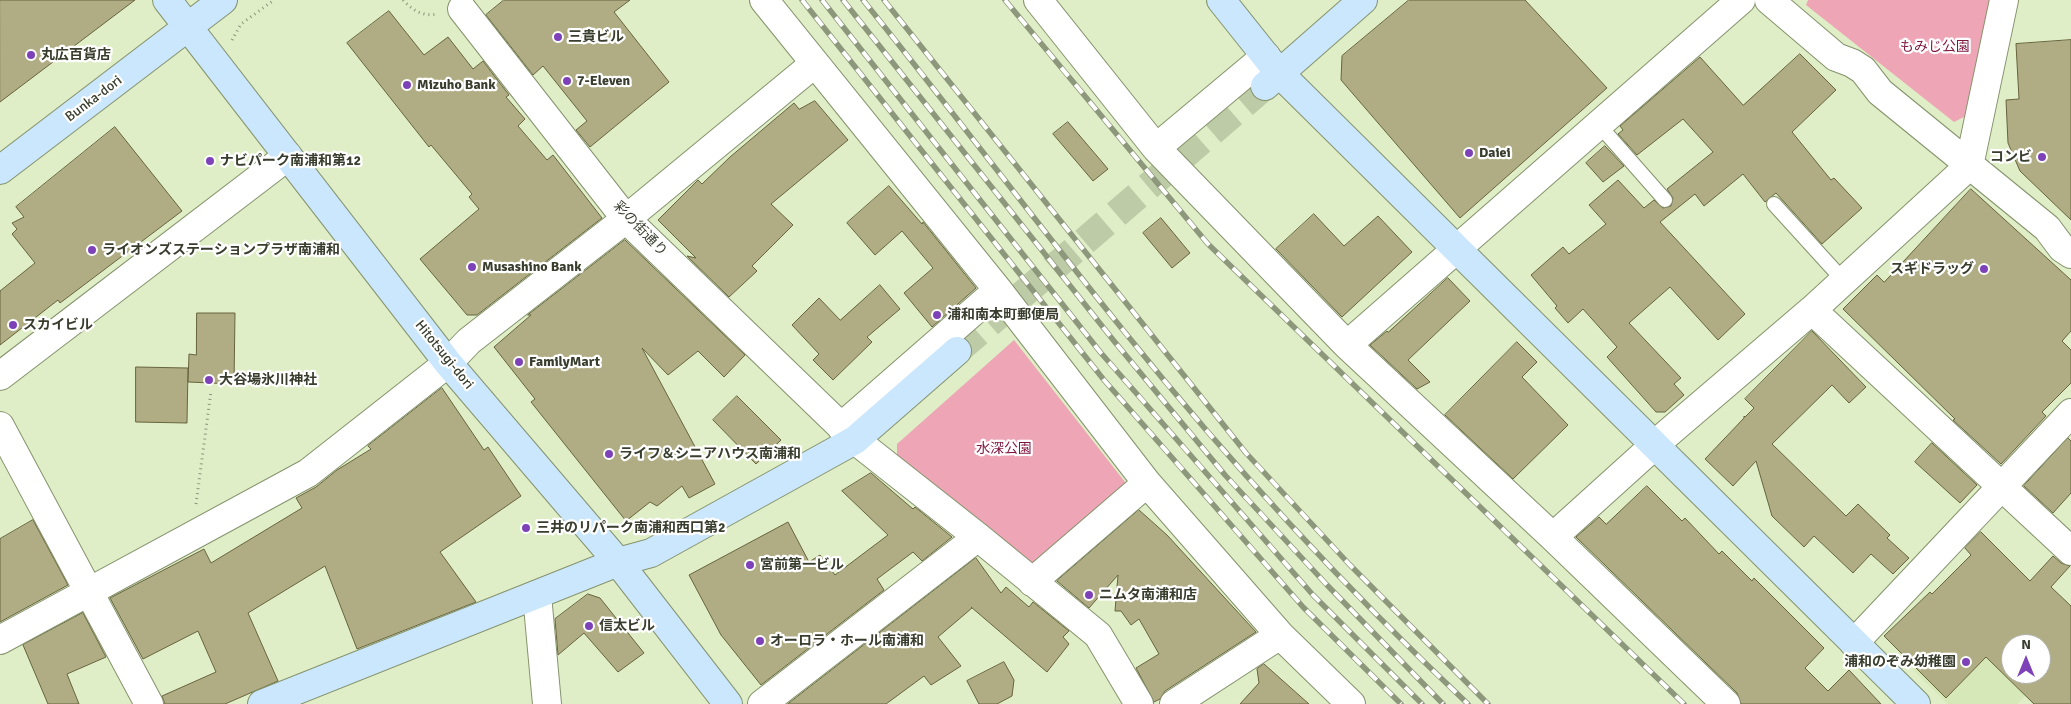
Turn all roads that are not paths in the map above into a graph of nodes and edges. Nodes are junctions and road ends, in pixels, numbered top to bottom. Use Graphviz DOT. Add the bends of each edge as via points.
graph roads {
  1 [pos="167,0"];
  2 [pos="222,0"];
  3 [pos="764,0"];
  4 [pos="1038,0"];
  5 [pos="1221,0"];
  6 [pos="1363,0"];
  7 [pos="1741,0"];
  8 [pos="1768,0"];
  9 [pos="2004,0"];
  10 [pos="462,9"];
  11 [pos="187,27"];
  12 [pos="814,64"];
  13 [pos="1270,72"];
  14 [pos="1599,125"];
  15 [pos="1156,148"];
  16 [pos="288,156"];
  17 [pos="1969,166"];
  18 [pos="0,170"];
  19 [pos="1665,200"];
  20 [pos="1774,204"];
  21 [pos="626,219"];
  22 [pos="1456,248"];
  23 [pos="2071,254"];
  24 [pos="1844,282"];
  25 [pos="998,290"];
  26 [pos="1812,310"];
  27 [pos="1347,345"];
  28 [pos="958,352"];
  29 [pos="448,363"];
  30 [pos="0,376"];
  31 [pos="2071,413"];
  32 [pos="0,426"];
  33 [pos="848,434"];
  34 [pos="1656,445"];
  35 [pos="1148,483"];
  36 [pos="2002,487"];
  37 [pos="978,537"];
  38 [pos="1553,537"];
  39 [pos="2071,551"];
  40 [pos="618,562"];
  41 [pos="1032,582"];
  42 [pos="89,593"];
  43 [pos="537,596"];
  44 [pos="1280,635"];
  45 [pos="0,640"];
  46 [pos="1854,643"];
  47 [pos="149,704"];
  48 [pos="262,704"];
  49 [pos="546,704"];
  50 [pos="728,704"];
  51 [pos="762,704"];
  52 [pos="1139,704"];
  53 [pos="1174,704"];
  54 [pos="1351,704"];
  55 [pos="1726,704"];
  56 [pos="1916,704"];
  1 -- 11 [label="street, Hitotsugi-dori"];
  2 -- 11 [label="street, Bunka-dori"];
  3 -- 12 [label="street"];
  4 -- 15 [label="street"];
  5 -- 13 [label="street"];
  6 -- 13 [label="street"];
  7 -- 14 [label="street"];
  8 -- 17 [label="street" via="1836,57 1863,70 1880,92"];
  9 -- 17 [label="street"];
  10 -- 21 [label="street, 彩の街通り"];
  11 -- 16 [label="street, Hitotsugi-dori"];
  11 -- 18 [label="street, Bunka-dori"];
  12 -- 21 [label="street"];
  12 -- 25 [label="street"];
  13 -- 15 [label="street"];
  13 -- 22 [label="street"];
  14 -- 19 [label="lane"];
  14 -- 22 [label="street"];
  15 -- 27 [label="street"];
  16 -- 29 [label="street, Hitotsugi-dori"];
  16 -- 30 [label="street"];
  17 -- 23 [label="street" via="2047,228 2062,248"];
  17 -- 24 [label="street"];
  20 -- 24 [label="lane"];
  21 -- 29 [label="street" via="469,341"];
  21 -- 33 [label="street, 彩の街通り"];
  22 -- 27 [label="street"];
  22 -- 34 [label="street"];
  24 -- 26 [label="street"];
  25 -- 33 [label="street"];
  25 -- 35 [label="street"];
  26 -- 34 [label="street"];
  26 -- 36 [label="street"];
  27 -- 38 [label="street"];
  28 -- 33 [label="street"];
  29 -- 40 [label="street, Hitotsugi-dori"];
  29 -- 42 [label="street" via="308,473"];
  31 -- 36 [label="street"];
  32 -- 42 [label="street"];
  33 -- 37 [label="street, 彩の街通り"];
  33 -- 40 [label="street" via="651,553"];
  34 -- 38 [label="street"];
  34 -- 46 [label="street"];
  35 -- 41 [label="street"];
  35 -- 44 [label="street"];
  36 -- 39 [label="street"];
  36 -- 46 [label="street"];
  37 -- 41 [label="street, 彩の街通り"];
  37 -- 51 [label="street"];
  38 -- 55 [label="street"];
  40 -- 43 [label="street"];
  40 -- 50 [label="street, Hitotsugi-dori"];
  41 -- 52 [label="street, 彩の街通り" via="1098,635"];
  42 -- 45 [label="street"];
  42 -- 47 [label="street"];
  43 -- 48 [label="street"];
  43 -- 49 [label="street"];
  44 -- 53 [label="street"];
  44 -- 54 [label="street"];
  46 -- 56 [label="street"];
}
